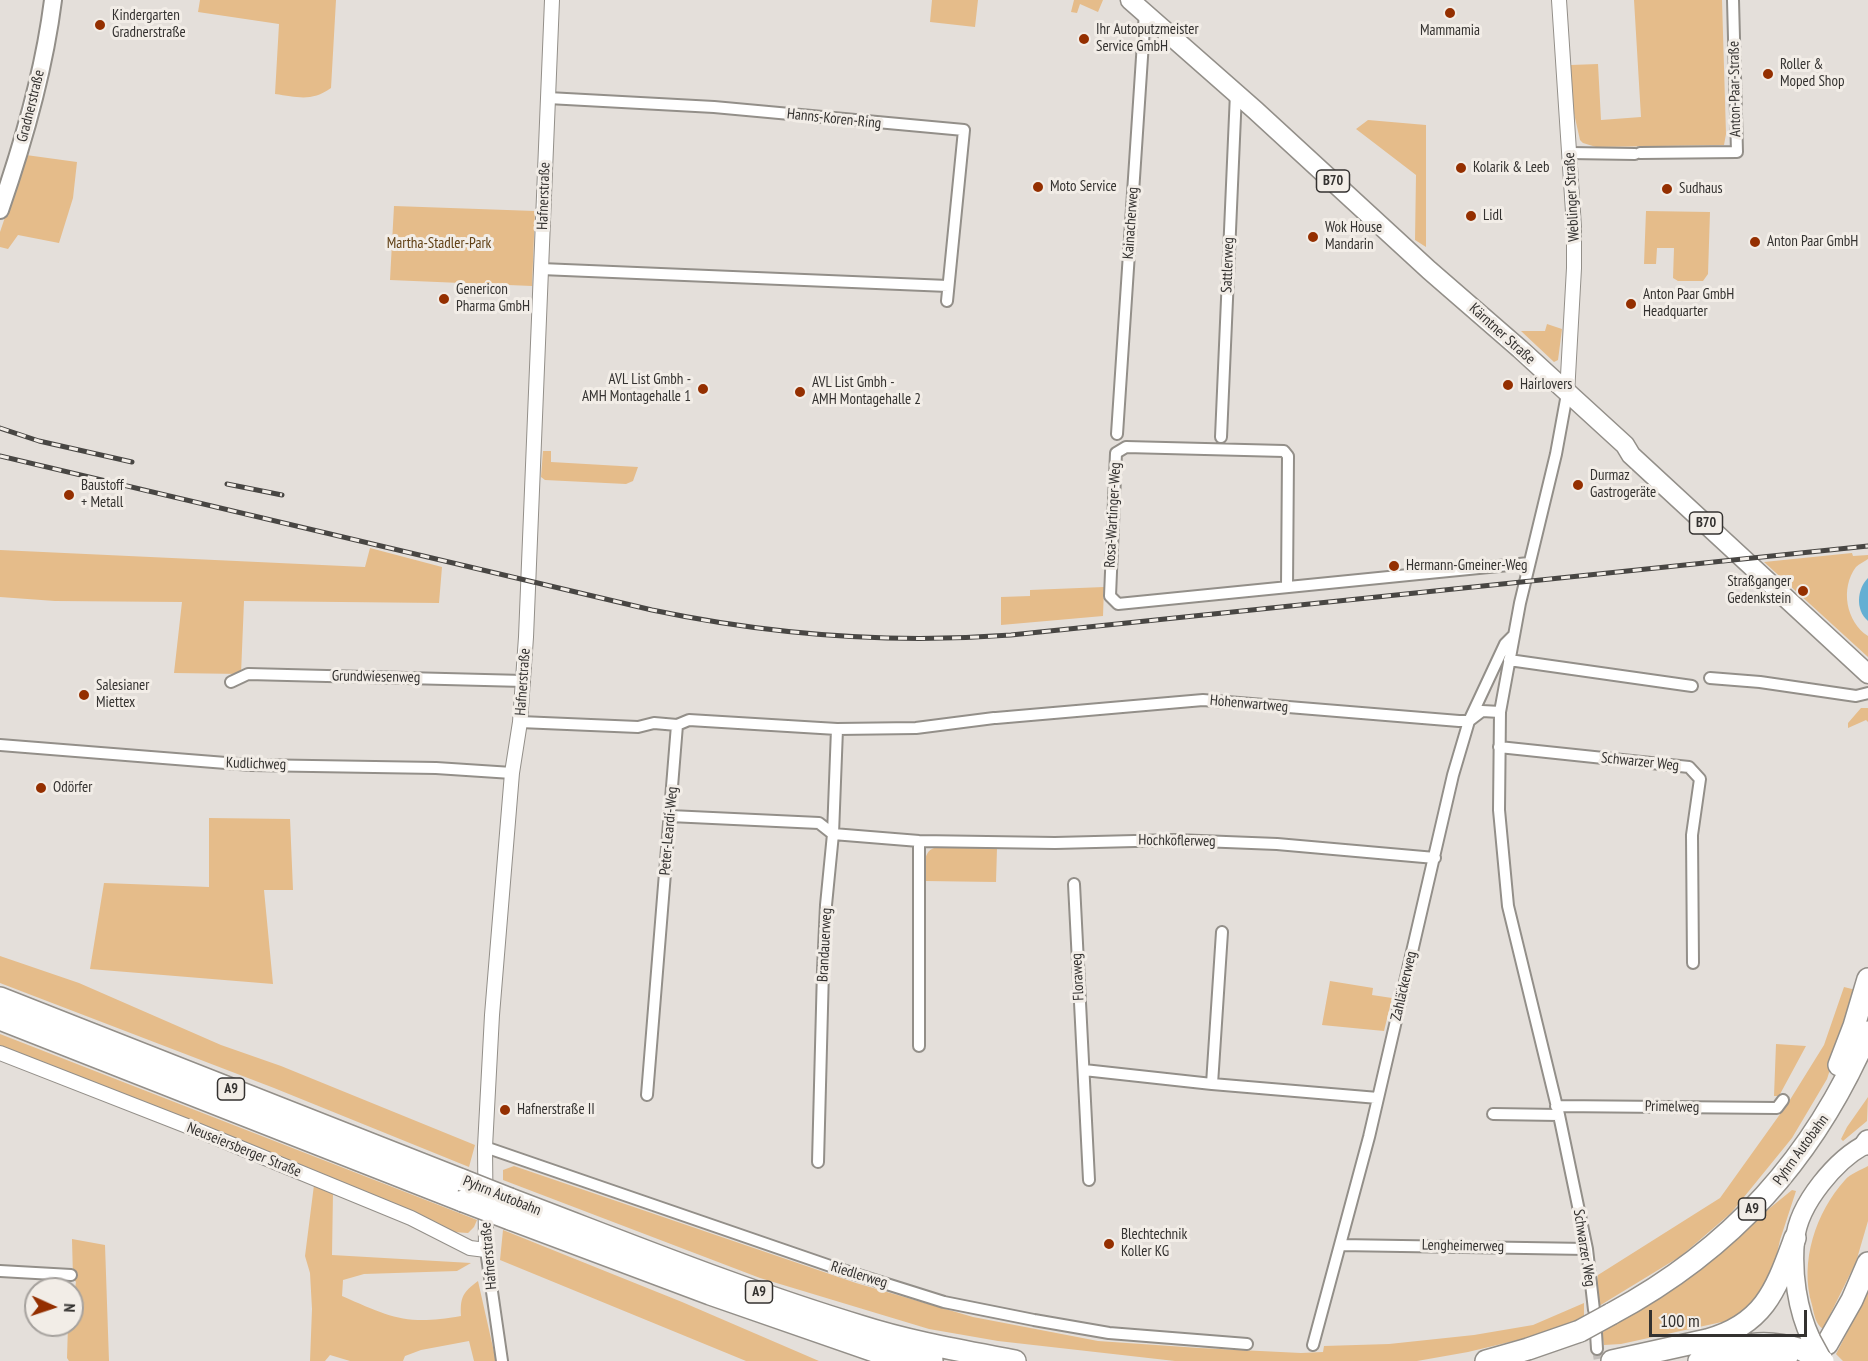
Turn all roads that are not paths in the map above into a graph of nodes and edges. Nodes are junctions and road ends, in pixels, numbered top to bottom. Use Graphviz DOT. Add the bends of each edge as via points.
graph roads {
  1 [pos="53,0"];
  2 [pos="552,0"];
  3 [pos="1130,0"];
  4 [pos="1559,0"];
  5 [pos="1733,0"];
  6 [pos="1145,12"];
  7 [pos="1236,93"];
  8 [pos="548,98"];
  9 [pos="1570,153"];
  10 [pos="0,210"];
  11 [pos="541,269"];
  12 [pos="948,286"];
  13 [pos="946,301"];
  14 [pos="1567,394"];
  15 [pos="1117,434"];
  16 [pos="1221,437"];
  17 [pos="1529,563"];
  18 [pos="1287,587"];
  19 [pos="1514,635"];
  20 [pos="1509,660"];
  21 [pos="1868,674"];
  22 [pos="1710,678"];
  23 [pos="524,681"];
  24 [pos="231,682"];
  25 [pos="1692,686"];
  26 [pos="1868,693"];
  27 [pos="1500,712"];
  28 [pos="1469,721"];
  29 [pos="520,722"];
  30 [pos="677,725"];
  31 [pos="837,729"];
  32 [pos="0,745"];
  33 [pos="1499,747"];
  34 [pos="512,773"];
  35 [pos="670,816"];
  36 [pos="833,834"];
  37 [pos="919,842"];
  38 [pos="1435,858"];
  39 [pos="1074,884"];
  40 [pos="1221,932"];
  41 [pos="1693,963"];
  42 [pos="1868,979"];
  43 [pos="0,998"];
  44 [pos="0,1019"];
  45 [pos="1868,1032"];
  46 [pos="919,1046"];
  47 [pos="0,1053"];
  48 [pos="1084,1070"];
  49 [pos="1212,1084"];
  50 [pos="647,1095"];
  51 [pos="1378,1098"];
  52 [pos="1783,1100"];
  53 [pos="1558,1110"];
  54 [pos="1493,1114"];
  55 [pos="1810,1140"];
  56 [pos="1867,1143"];
  57 [pos="485,1147"];
  58 [pos="818,1162"];
  59 [pos="1089,1180"];
  60 [pos="463,1190"];
  61 [pos="510,1209"];
  62 [pos="1795,1238"];
  63 [pos="1340,1245"];
  64 [pos="1587,1249"];
  65 [pos="486,1250"];
  66 [pos="1868,1263"];
  67 [pos="0,1271"];
  68 [pos="71,1275"];
  69 [pos="1603,1312"];
  70 [pos="1588,1332"];
  71 [pos="1247,1344"];
  72 [pos="1313,1345"];
  73 [pos="874,1351"];
  74 [pos="1811,1354"];
  75 [pos="1608,1357"];
  76 [pos="502,1361"];
  77 [pos="903,1361"];
  78 [pos="932,1361"];
  79 [pos="1015,1361"];
  80 [pos="1486,1361"];
  81 [pos="1699,1361"];
  82 [pos="1716,1361"];
  1 -- 10 [label="main road, Gradnerstraße" via="36,93"];
  2 -- 8 [label="street, Hafnerstraße"];
  3 -- 6 [label="main road, Kärntner Straße / B70"];
  4 -- 9 [label="street, Weblinger Straße"];
  5 -- 9 [label="street, Anton-Paar-Straße" via="1737,152"];
  6 -- 7 [label="main road, Kärntner Straße / B70"];
  6 -- 15 [label="street, Kainacherweg"];
  7 -- 14 [label="main road, Kärntner Straße / B70"];
  7 -- 16 [label="street, Sattlerweg"];
  8 -- 11 [label="street, Hafnerstraße"];
  8 -- 12 [label="street, Hanns-Koren-Ring" via="714,107 964,130"];
  9 -- 14 [label="street, Weblinger Straße" via="1574,268"];
  11 -- 12 [label="street"];
  11 -- 23 [label="street, Hafnerstraße"];
  12 -- 13 [label="street, Hanns-Koren-Ring"];
  14 -- 17 [label="street, Schwarzer Weg"];
  14 -- 21 [label="main road, Kärntner Straße / B70"];
  17 -- 18 [label="street, Rosa-Wartinger-Weg"];
  17 -- 19 [label="street, Schwarzer Weg"];
  18 -- 18 [label="street, Rosa-Wartinger-Weg" via="1288,456 1284,451 1126,447 1116,453 1110,596 1118,604"];
  19 -- 20 [label="street, Schwarzer Weg"];
  19 -- 28 [label="street, Zahläckerweg" via="1505,644"];
  20 -- 25 [label="street"];
  20 -- 27 [label="street, Schwarzer Weg"];
  22 -- 26 [label="street" via="1856,696"];
  23 -- 24 [label="street, Grundwiesenweg" via="248,674"];
  23 -- 29 [label="street, Hafnerstraße"];
  27 -- 28 [label="street, Hohenwartweg" via="1482,711"];
  27 -- 33 [label="street, Schwarzer Weg"];
  28 -- 31 [label="street, Hohenwartweg" via="1203,700 916,728"];
  28 -- 38 [label="street, Zahläckerweg"];
  29 -- 30 [label="street"];
  29 -- 34 [label="street, Hafnerstraße"];
  30 -- 31 [label="street" via="688,720"];
  30 -- 35 [label="street, Peter-Leardi-Weg"];
  31 -- 36 [label="street, Brandauerweg"];
  32 -- 34 [label="street, Kudlichweg" via="251,765"];
  33 -- 41 [label="street, Schwarzer Weg" via="1689,766 1700,779 1692,835"];
  33 -- 53 [label="street, Schwarzer Weg" via="1499,810 1508,906"];
  34 -- 57 [label="street, Hafnerstraße"];
  35 -- 36 [label="street, Hochkoflerweg" via="819,823"];
  35 -- 50 [label="street, Peter-Leardi-Weg"];
  36 -- 37 [label="street, Hochkoflerweg"];
  36 -- 58 [label="street, Brandauerweg" via="824,950"];
  37 -- 38 [label="street, Hochkoflerweg" via="1175,840 1277,844"];
  37 -- 46 [label="street"];
  38 -- 51 [label="street, Zahläckerweg"];
  39 -- 48 [label="street, Floraweg"];
  40 -- 49 [label="street"];
  42 -- 55 [label="highway" via="1835,1077 1814,1119"];
  43 -- 60 [label="highway, Pyhrn Autobahn / A9"];
  44 -- 60 [label="highway, Pyhrn Autobahn / A9"];
  45 -- 55 [label="highway, Pyhrn Autobahn / A9" via="1835,1101"];
  47 -- 65 [label="street, Neuseiersberger Straße" via="411,1218 470,1248"];
  48 -- 49 [label="street"];
  48 -- 59 [label="street, Floraweg"];
  49 -- 51 [label="street"];
  51 -- 63 [label="street, Zahläckerweg"];
  52 -- 53 [label="street, Primelweg" via="1777,1108"];
  53 -- 54 [label="street"];
  53 -- 64 [label="street, Schwarzer Weg"];
  55 -- 69 [label="highway, Pyhrn Autobahn / A9" via="1773,1188 1728,1234 1685,1269"];
  56 -- 62 [label="main road" via="1836,1166 1820,1186"];
  57 -- 65 [label="street, Hafnerstraße"];
  57 -- 71 [label="street, Riedlerweg" via="944,1302 1109,1333"];
  60 -- 61 [label="highway, Pyhrn Autobahn / A9, bridge"];
  61 -- 73 [label="highway, Pyhrn Autobahn / A9" via="710,1294"];
  61 -- 79 [label="highway, Pyhrn Autobahn / A9" via="861,1327"];
  62 -- 74 [label="main road" via="1797,1296"];
  62 -- 75 [label="highway" via="1772,1295 1738,1327 1707,1340"];
  63 -- 64 [label="street, Lengheimerweg"];
  63 -- 72 [label="street, Zahläckerweg"];
  64 -- 69 [label="street, Schwarzer Weg"];
  65 -- 76 [label="street, Hafnerstraße"];
  66 -- 74 [label="highway" via="1852,1300"];
  67 -- 68 [label="street"];
  69 -- 70 [label="highway, Pyhrn Autobahn / A9, bridge"];
  70 -- 75 [label="street"];
  70 -- 80 [label="highway, Pyhrn Autobahn / A9"];
  73 -- 77 [label="highway, Pyhrn Autobahn / A9"];
  73 -- 78 [label="highway"];
  74 -- 81 [label="highway" via="1777,1343 1758,1343"];
  74 -- 82 [label="main road"];
}
